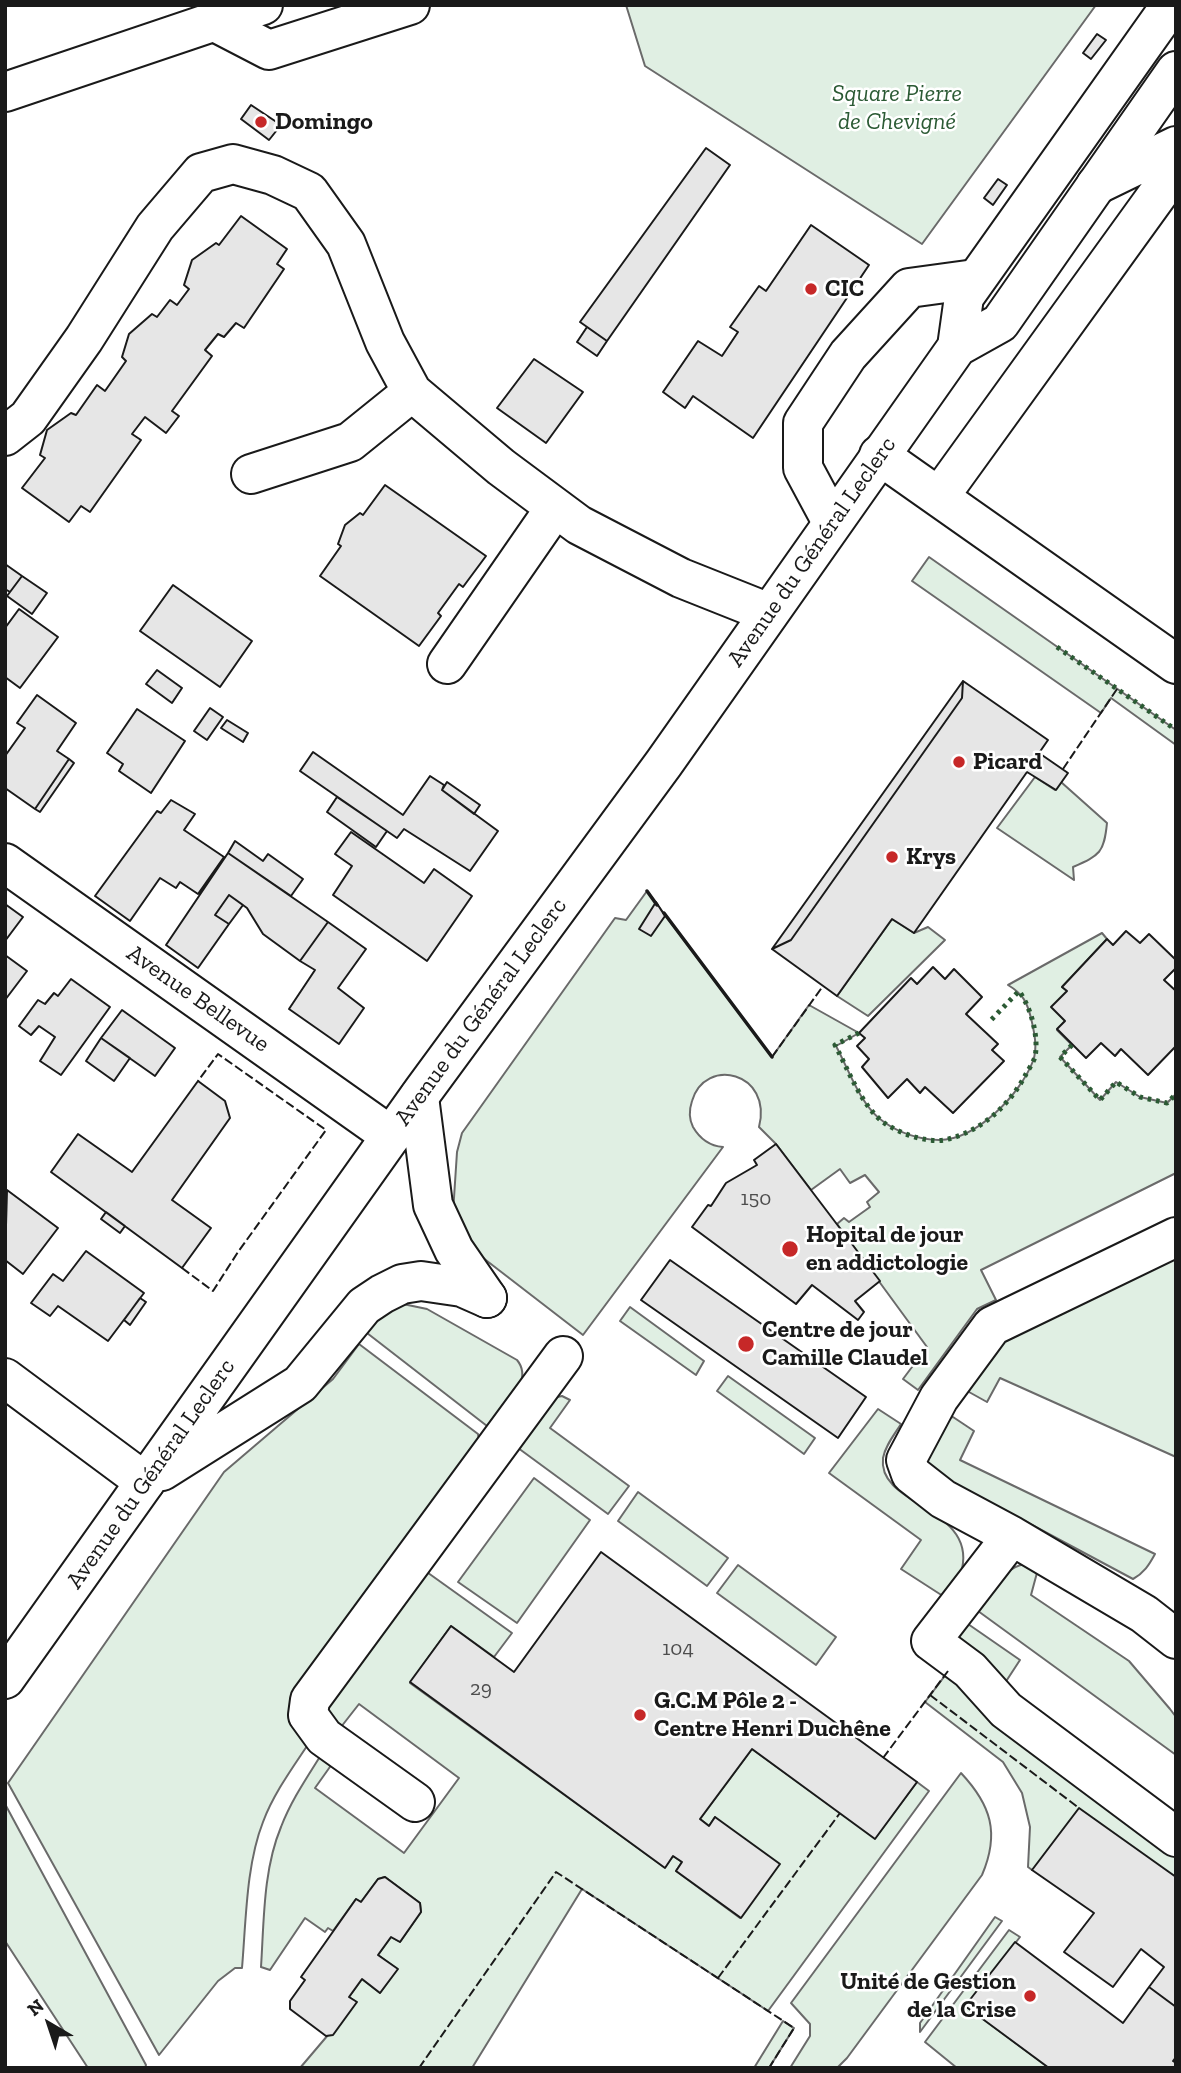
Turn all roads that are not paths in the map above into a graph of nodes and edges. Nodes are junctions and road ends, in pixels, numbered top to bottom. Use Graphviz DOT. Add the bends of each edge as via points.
graph roads {
  1 [pos="263,5"];
  2 [pos="410,5"];
  3 [pos="1171,5"];
  4 [pos="215,22"];
  5 [pos="1156,22"];
  6 [pos="1176,71"];
  7 [pos="5,92"];
  8 [pos="1176,146"];
  9 [pos="1176,169"];
  10 [pos="1096,185"];
  11 [pos="975,279"];
  12 [pos="957,347"];
  13 [pos="412,392"];
  14 [pos="5,436"];
  15 [pos="879,455"];
  16 [pos="251,474"];
  17 [pos="939,497"];
  18 [pos="555,508"];
  19 [pos="832,523"];
  20 [pos="769,613"];
  21 [pos="447,664"];
  22 [pos="1176,664"];
  23 [pos="5,863"];
  24 [pos="419,1097"];
  25 [pos="391,1136"];
  26 [pos="1176,1237"];
  27 [pos="563,1356"];
  28 [pos="5,1378"];
  29 [pos="145,1482"];
  30 [pos="1012,1536"];
  31 [pos="1176,1639"];
  32 [pos="5,1679"];
  33 [pos="415,1802"];
  34 [pos="1176,1837"];
  1 -- 4 [label="main road"];
  2 -- 4 [label="main road" via="269,50"];
  3 -- 5 [label="main road, Avenue du Général Leclerc"];
  4 -- 7 [label="main road"];
  5 -- 11 [label="main road, Avenue du Général Leclerc"];
  6 -- 10 [label="main road, Avenue du Général Leclerc"];
  8 -- 10 [label="main road"];
  9 -- 17 [label="main road"];
  10 -- 12 [label="main road, Avenue du Général Leclerc" via="1000,323"];
  11 -- 12 [label="main road, Avenue du Général Leclerc" via="964,297"];
  11 -- 19 [label="main road" via="909,289 848,355 803,423 803,468"];
  12 -- 15 [label="main road, Avenue du Général Leclerc"];
  13 -- 14 [label="main road" via="385,342 346,244 309,192 273,175 233,164 201,173 155,227 28,418"];
  13 -- 16 [label="main road" via="350,442"];
  13 -- 18 [label="main road"];
  15 -- 17 [label="main road"];
  15 -- 19 [label="main road, Avenue du Général Leclerc"];
  17 -- 22 [label="main road"];
  18 -- 20 [label="main road" via="681,578"];
  18 -- 21 [label="main road"];
  19 -- 20 [label="main road, Avenue du Général Leclerc"];
  20 -- 24 [label="main road, Avenue du Général Leclerc"];
  23 -- 25 [label="main road, Avenue Bellevue"];
  24 -- 25 [label="main road, Avenue du Général Leclerc"];
  24 -- 29 [label="main road" via="433,1205 454,1250 487,1298 462,1287 421,1281 382,1294 364,1306 300,1384"];
  25 -- 29 [label="main road, Avenue du Général Leclerc"];
  26 -- 30 [label="main road" via="992,1326 939,1398 906,1460 911,1474 943,1499"];
  27 -- 33 [label="main road" via="310,1700 308,1715 324,1737"];
  28 -- 29 [label="main road"];
  29 -- 32 [label="main road, Avenue du Général Leclerc"];
  30 -- 31 [label="main road" via="1144,1614"];
  30 -- 34 [label="main road" via="931,1641 970,1670 1006,1710"];
}
